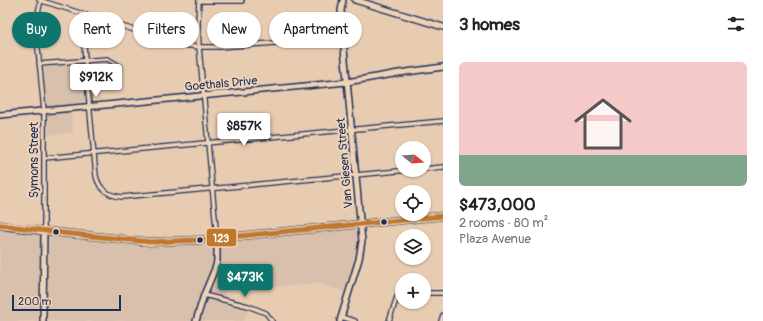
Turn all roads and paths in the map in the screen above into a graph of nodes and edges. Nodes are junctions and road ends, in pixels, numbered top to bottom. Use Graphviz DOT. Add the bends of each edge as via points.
graph roads {
  1 [pos="40,0"];
  2 [pos="199,0"];
  3 [pos="343,0"];
  4 [pos="355,0"];
  5 [pos="242,1"];
  6 [pos="79,12"];
  7 [pos="198,12"];
  8 [pos="341,12"];
  9 [pos="443,27"];
  10 [pos="269,43"];
  11 [pos="199,47"];
  12 [pos="84,48"];
  13 [pos="344,48"];
  14 [pos="85,60"];
  15 [pos="39,64"];
  16 [pos="119,66"];
  17 [pos="443,67"];
  18 [pos="347,82"];
  19 [pos="204,96"];
  20 [pos="89,106"];
  21 [pos="44,111"];
  22 [pos="0,115"];
  23 [pos="443,120"];
  24 [pos="352,129"];
  25 [pos="208,142"];
  26 [pos="94,153"];
  27 [pos="44,158"];
  28 [pos="443,167"];
  29 [pos="431,168"];
  30 [pos="395,171"];
  31 [pos="356,175"];
  32 [pos="212,189"];
  33 [pos="443,216"];
  34 [pos="360,224"];
  35 [pos="0,225"];
  36 [pos="44,231"];
  37 [pos="217,239"];
  38 [pos="431,293"];
  39 [pos="443,294"];
  40 [pos="204,295"];
  41 [pos="395,303"];
  42 [pos="443,315"];
  43 [pos="341,319"];
  44 [pos="43,321"];
  45 [pos="196,321"];
  46 [pos="272,321"];
  47 [pos="355,321"];
  48 [pos="389,321"];
  49 [pos="441,321"];
  1 -- 6 [label="street"];
  1 -- 15 [label="street, Symons Street" via="36,28"];
  2 -- 5 [label="street"];
  2 -- 7 [label="street"];
  3 -- 8 [label="street, Van Giesen Street"];
  4 -- 9 [label="street"];
  10 -- 11 [label="street"];
  11 -- 19 [label="street"];
  12 -- 14 [label="street"];
  13 -- 18 [label="street, Van Giesen Street"];
  14 -- 15 [label="street"];
  14 -- 16 [label="street" via="107,59"];
  14 -- 20 [label="street"];
  15 -- 21 [label="street, Symons Street"];
  17 -- 18 [label="street, Goethals Drive"];
  18 -- 19 [label="street, Goethals Drive"];
  18 -- 24 [label="street, Van Giesen Street"];
  19 -- 20 [label="street, Goethals Drive"];
  19 -- 25 [label="street"];
  20 -- 21 [label="street, Goethals Drive"];
  20 -- 26 [label="street"];
  21 -- 22 [label="street, Goethals Drive"];
  21 -- 27 [label="street, Symons Street"];
  23 -- 24 [label="street"];
  24 -- 25 [label="street"];
  24 -- 31 [label="street, Van Giesen Street"];
  25 -- 26 [label="street"];
  25 -- 32 [label="street"];
  26 -- 27 [label="street"];
  26 -- 32 [label="street" via="98,183 112,195"];
  27 -- 36 [label="street, Symons Street"];
  28 -- 29 [label="street"];
  30 -- 31 [label="street"];
  31 -- 32 [label="street"];
  31 -- 34 [label="street, Van Giesen Street"];
  32 -- 37 [label="street"];
  33 -- 34 [label="main road"];
  34 -- 37 [label="main road"];
  34 -- 43 [label="street, Van Giesen Street" via="360,256"];
  35 -- 36 [label="main road"];
  36 -- 37 [label="main road" via="142,242"];
  36 -- 44 [label="street, Symons Street"];
  37 -- 40 [label="street" via="216,266"];
  38 -- 39 [label="street"];
  40 -- 45 [label="street"];
  40 -- 46 [label="street" via="248,306 266,313"];
  41 -- 48 [label="street"];
  42 -- 49 [label="street"];
  43 -- 47 [label="street"];
}
